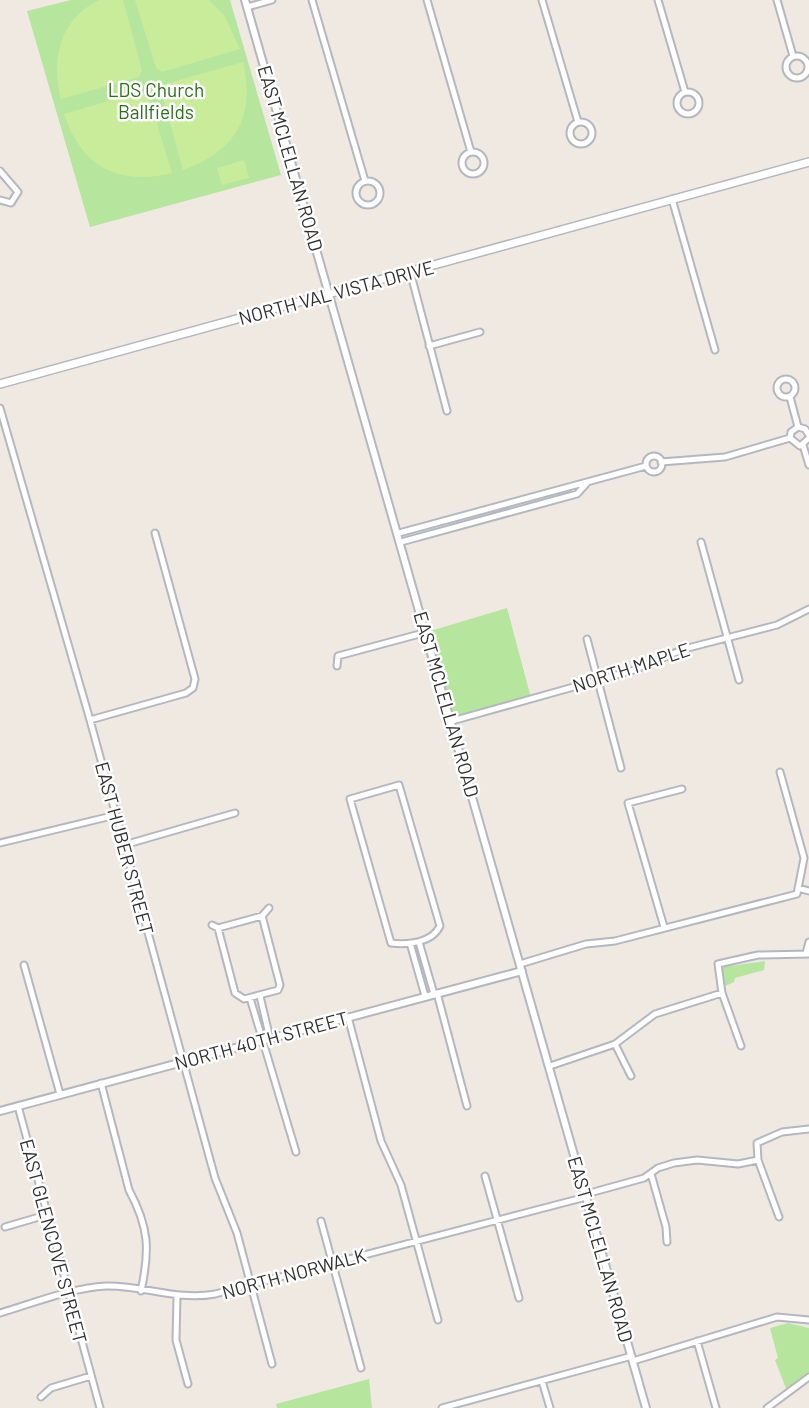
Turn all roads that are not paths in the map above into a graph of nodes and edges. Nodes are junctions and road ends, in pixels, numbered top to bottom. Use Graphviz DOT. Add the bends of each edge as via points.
graph roads {
  1 [pos="272,0"];
  2 [pos="312,0"];
  3 [pos="427,0"];
  4 [pos="542,0"];
  5 [pos="658,0"];
  6 [pos="777,0"];
  7 [pos="246,3"];
  8 [pos="793,56"];
  9 [pos="685,92"];
  10 [pos="578,122"];
  11 [pos="471,152"];
  12 [pos="809,162"];
  13 [pos="1,174"];
  14 [pos="365,181"];
  15 [pos="0,183"];
  16 [pos="0,200"];
  17 [pos="672,200"];
  18 [pos="410,271"];
  19 [pos="331,293"];
  20 [pos="480,332"];
  21 [pos="429,346"];
  22 [pos="715,350"];
  23 [pos="0,384"];
  24 [pos="790,397"];
  25 [pos="0,408"];
  26 [pos="447,411"];
  27 [pos="798,427"];
  28 [pos="809,436"];
  29 [pos="790,438"];
  30 [pos="803,445"];
  31 [pos="661,462"];
  32 [pos="809,465"];
  33 [pos="646,466"];
  34 [pos="587,483"];
  35 [pos="543,493"];
  36 [pos="545,503"];
  37 [pos="457,517"];
  38 [pos="432,524"];
  39 [pos="459,526"];
  40 [pos="419,528"];
  41 [pos="434,532"];
  42 [pos="155,533"];
  43 [pos="399,533"];
  44 [pos="421,536"];
  45 [pos="401,542"];
  46 [pos="701,542"];
  47 [pos="809,609"];
  48 [pos="427,632"];
  49 [pos="728,638"];
  50 [pos="587,639"];
  51 [pos="337,666"];
  52 [pos="597,680"];
  53 [pos="739,680"];
  54 [pos="90,720"];
  55 [pos="452,721"];
  56 [pos="621,768"];
  57 [pos="780,772"];
  58 [pos="682,789"];
  59 [pos="235,813"];
  60 [pos="116,815"];
  61 [pos="0,843"];
  62 [pos="124,845"];
  63 [pos="806,869"];
  64 [pos="798,888"];
  65 [pos="809,891"];
  66 [pos="269,908"];
  67 [pos="262,916"];
  68 [pos="664,927"];
  69 [pos="419,942"];
  70 [pos="809,942"];
  71 [pos="410,943"];
  72 [pos="808,954"];
  73 [pos="24,965"];
  74 [pos="521,967"];
  75 [pos="722,993"];
  76 [pos="435,994"];
  77 [pos="260,996"];
  78 [pos="425,996"];
  79 [pos="250,998"];
  80 [pos="263,1010"];
  81 [pos="254,1013"];
  82 [pos="348,1017"];
  83 [pos="264,1040"];
  84 [pos="615,1044"];
  85 [pos="741,1046"];
  86 [pos="182,1062"];
  87 [pos="550,1066"];
  88 [pos="631,1076"];
  89 [pos="101,1083"];
  90 [pos="60,1094"];
  91 [pos="18,1106"];
  92 [pos="467,1106"];
  93 [pos="0,1111"];
  94 [pos="809,1129"];
  95 [pos="296,1152"];
  96 [pos="758,1160"];
  97 [pos="651,1174"];
  98 [pos="485,1176"];
  99 [pos="586,1195"];
  100 [pos="46,1215"];
  101 [pos="779,1217"];
  102 [pos="497,1220"];
  103 [pos="321,1221"];
  104 [pos="5,1227"];
  105 [pos="416,1241"];
  106 [pos="667,1242"];
  107 [pos="333,1264"];
  108 [pos="250,1286"];
  109 [pos="141,1291"];
  110 [pos="69,1293"];
  111 [pos="177,1296"];
  112 [pos="519,1298"];
  113 [pos="0,1313"];
  114 [pos="438,1320"];
  115 [pos="809,1320"];
  116 [pos="697,1341"];
  117 [pos="632,1358"];
  118 [pos="272,1364"];
  119 [pos="361,1368"];
  120 [pos="91,1376"];
  121 [pos="809,1377"];
  122 [pos="542,1381"];
  123 [pos="188,1384"];
  124 [pos="41,1397"];
  125 [pos="458,1406"];
  126 [pos="100,1408"];
  127 [pos="442,1408"];
  128 [pos="550,1408"];
  129 [pos="646,1408"];
  130 [pos="716,1408"];
  131 [pos="767,1408"];
  1 -- 7 [label="street"];
  2 -- 14 [label="street"];
  3 -- 11 [label="street"];
  4 -- 10 [label="street"];
  5 -- 9 [label="street"];
  6 -- 8 [label="street"];
  7 -- 19 [label="street, EAST MCLELLAN ROAD"];
  8 -- 8 [label="street" via="786,71 800,78 808,66 804,59"];
  9 -- 9 [label="street" via="677,107 682,113 692,113 699,101"];
  10 -- 10 [label="street" via="570,136 584,144 592,135 591,128"];
  11 -- 11 [label="street" via="464,156 462,167 477,174 484,162"];
  12 -- 17 [label="main road, NORTH VAL VISTA DRIVE"];
  13 -- 15 [label="street"];
  13 -- 16 [label="street" via="18,192 11,203"];
  14 -- 14 [label="street" via="356,194 370,204 379,197 379,190"];
  17 -- 18 [label="main road, NORTH VAL VISTA DRIVE"];
  17 -- 22 [label="street"];
  18 -- 19 [label="main road, NORTH VAL VISTA DRIVE"];
  18 -- 21 [label="street"];
  19 -- 23 [label="main road, NORTH VAL VISTA DRIVE"];
  19 -- 43 [label="street, EAST MCLELLAN ROAD"];
  20 -- 21 [label="street"];
  21 -- 26 [label="street"];
  24 -- 27 [label="street"];
  25 -- 54 [label="street, EAST HUBER STREET"];
  27 -- 28 [label="street"];
  27 -- 29 [label="street"];
  28 -- 30 [label="street"];
  29 -- 30 [label="street"];
  29 -- 31 [label="street" via="725,457"];
  30 -- 32 [label="street"];
  31 -- 33 [label="street" via="651,457"];
  31 -- 33 [label="street" via="656,472"];
  33 -- 34 [label="street"];
  34 -- 35 [label="street"];
  34 -- 36 [label="street" via="577,494"];
  35 -- 36 [label="street"];
  35 -- 37 [label="street"];
  36 -- 39 [label="street"];
  37 -- 38 [label="street"];
  37 -- 39 [label="street"];
  38 -- 40 [label="street"];
  38 -- 41 [label="street"];
  39 -- 41 [label="street"];
  40 -- 43 [label="street"];
  40 -- 44 [label="street"];
  41 -- 44 [label="street"];
  42 -- 54 [label="street" via="195,679 193,688 186,694"];
  43 -- 45 [label="street, EAST MCLELLAN ROAD"];
  44 -- 45 [label="street"];
  45 -- 48 [label="street, EAST MCLELLAN ROAD"];
  46 -- 49 [label="street"];
  47 -- 49 [label="street, NORTH MAPLE" via="777,625"];
  48 -- 51 [label="street" via="338,656"];
  48 -- 55 [label="street, EAST MCLELLAN ROAD"];
  49 -- 52 [label="street, NORTH MAPLE"];
  49 -- 53 [label="street"];
  50 -- 52 [label="street"];
  52 -- 55 [label="street, NORTH MAPLE"];
  52 -- 56 [label="street"];
  54 -- 60 [label="street, EAST HUBER STREET"];
  55 -- 74 [label="street, EAST MCLELLAN ROAD"];
  57 -- 63 [label="street"];
  58 -- 68 [label="street" via="628,803"];
  59 -- 62 [label="street"];
  60 -- 61 [label="street"];
  60 -- 62 [label="street, EAST HUBER STREET"];
  62 -- 86 [label="street, EAST HUBER STREET"];
  63 -- 64 [label="street"];
  64 -- 65 [label="street"];
  64 -- 68 [label="street" via="797,894"];
  66 -- 67 [label="street"];
  67 -- 77 [label="street" via="281,981 278,990"];
  67 -- 79 [label="street" via="215,926 233,988 237,996"];
  68 -- 74 [label="street" via="586,944"];
  69 -- 71 [label="street"];
  69 -- 71 [label="street" via="436,934 440,926 399,785 350,799 391,943"];
  69 -- 76 [label="street"];
  70 -- 72 [label="street"];
  71 -- 78 [label="street"];
  72 -- 75 [label="street" via="758,955 718,964"];
  73 -- 90 [label="street"];
  74 -- 76 [label="street, NORTH 40TH STREET"];
  74 -- 87 [label="street, EAST MCLELLAN ROAD"];
  75 -- 84 [label="street" via="654,1014"];
  75 -- 85 [label="street"];
  76 -- 78 [label="street, NORTH 40TH STREET"];
  76 -- 92 [label="street"];
  77 -- 79 [label="street"];
  77 -- 80 [label="street"];
  78 -- 82 [label="street, NORTH 40TH STREET"];
  79 -- 81 [label="street"];
  80 -- 81 [label="street"];
  80 -- 83 [label="street" via="268,1030"];
  81 -- 83 [label="street"];
  82 -- 83 [label="street, NORTH 40TH STREET"];
  82 -- 105 [label="street" via="381,1141 401,1185"];
  83 -- 86 [label="street, NORTH 40TH STREET"];
  83 -- 95 [label="street"];
  84 -- 87 [label="street"];
  84 -- 88 [label="street"];
  86 -- 89 [label="street, NORTH 40TH STREET"];
  86 -- 108 [label="street, EAST HUBER STREET"];
  87 -- 99 [label="street, EAST MCLELLAN ROAD"];
  89 -- 90 [label="street, NORTH 40TH STREET"];
  89 -- 109 [label="street" via="148,1243"];
  90 -- 91 [label="street, NORTH 40TH STREET"];
  91 -- 93 [label="street, NORTH 40TH STREET"];
  91 -- 100 [label="street, EAST GLENCOVE STREET"];
  94 -- 96 [label="street" via="764,1138 757,1143"];
  96 -- 97 [label="street, NORTH NORWALK" via="738,1164 697,1160 658,1168"];
  96 -- 101 [label="street"];
  97 -- 99 [label="street, NORTH NORWALK"];
  97 -- 106 [label="street"];
  98 -- 102 [label="street"];
  99 -- 102 [label="street, NORTH NORWALK"];
  99 -- 117 [label="street, EAST MCLELLAN ROAD"];
  100 -- 104 [label="street"];
  100 -- 110 [label="street, EAST GLENCOVE STREET"];
  102 -- 105 [label="street, NORTH NORWALK"];
  102 -- 112 [label="street"];
  103 -- 107 [label="street"];
  105 -- 107 [label="street, NORTH NORWALK"];
  105 -- 114 [label="street"];
  107 -- 108 [label="street, NORTH NORWALK"];
  107 -- 119 [label="street"];
  108 -- 111 [label="street, NORTH NORWALK" via="197,1298"];
  108 -- 118 [label="street, EAST HUBER STREET"];
  109 -- 110 [label="street, NORTH NORWALK" via="108,1286"];
  109 -- 111 [label="street, NORTH NORWALK"];
  110 -- 113 [label="street, NORTH NORWALK"];
  110 -- 120 [label="street, EAST GLENCOVE STREET"];
  111 -- 123 [label="street" via="176,1340"];
  115 -- 116 [label="street" via="777,1317"];
  116 -- 117 [label="street"];
  116 -- 130 [label="street"];
  117 -- 122 [label="street"];
  117 -- 129 [label="street, EAST MCLELLAN ROAD"];
  120 -- 124 [label="street" via="51,1388"];
  120 -- 126 [label="street, EAST GLENCOVE STREET"];
  121 -- 131 [label="street"];
  122 -- 125 [label="street"];
  122 -- 128 [label="street"];
  125 -- 127 [label="street"];
}
